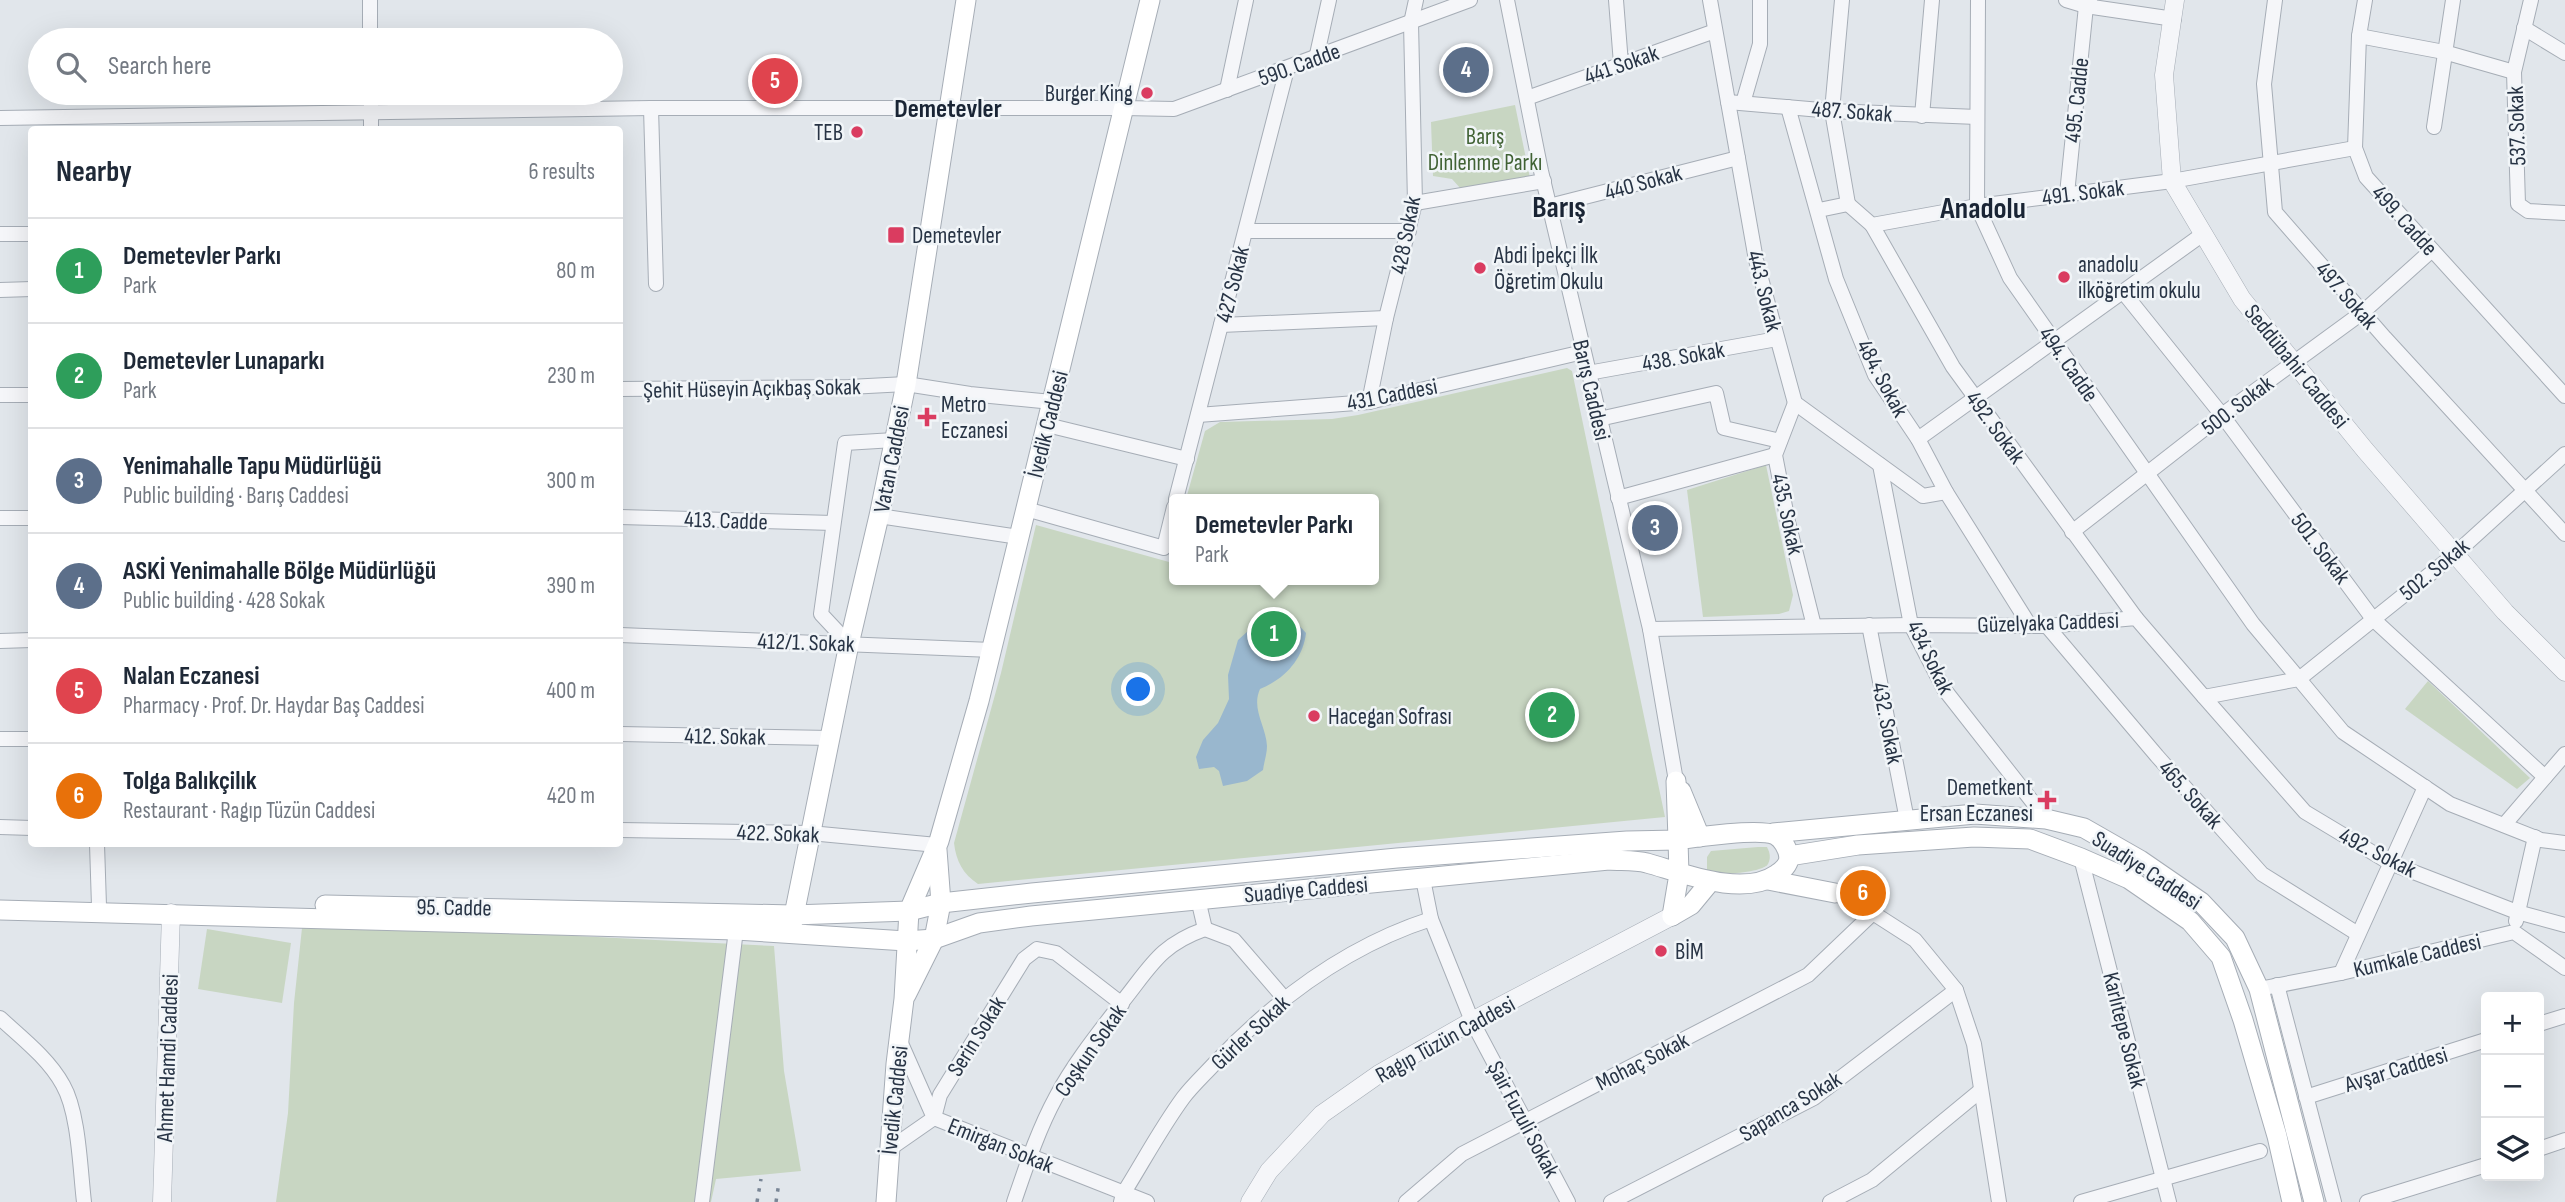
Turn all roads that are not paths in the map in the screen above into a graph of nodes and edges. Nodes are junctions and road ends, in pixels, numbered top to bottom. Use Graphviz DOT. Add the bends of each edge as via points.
graph roads {
  1 [pos="370,0"];
  2 [pos="966,0"];
  3 [pos="1150,0"];
  4 [pos="1246,0"];
  5 [pos="1329,0"];
  6 [pos="1416,0"];
  7 [pos="1470,0"];
  8 [pos="1507,0"];
  9 [pos="1616,0"];
  10 [pos="1710,0"];
  11 [pos="1760,0"];
  12 [pos="1842,0"];
  13 [pos="1932,0"];
  14 [pos="1978,0"];
  15 [pos="2066,0"];
  16 [pos="2175,0"];
  17 [pos="2275,0"];
  18 [pos="2365,0"];
  19 [pos="2453,0"];
  20 [pos="2531,0"];
  21 [pos="2088,3"];
  22 [pos="2174,19"];
  23 [pos="1411,23"];
  24 [pos="370,28"];
  25 [pos="2524,28"];
  26 [pos="1715,31"];
  27 [pos="2359,36"];
  28 [pos="2444,52"];
  29 [pos="2565,53"];
  30 [pos="1316,58"];
  31 [pos="1621,64"];
  32 [pos="1287,69"];
  33 [pos="2514,72"];
  34 [pos="1227,90"];
  35 [pos="1527,98"];
  36 [pos="1728,102"];
  37 [pos="1743,103"];
  38 [pos="371,105"];
  39 [pos="1788,107"];
  40 [pos="650,108"];
  41 [pos="948,108"];
  42 [pos="1124,108"];
  43 [pos="1832,111"];
  44 [pos="371,112"];
  45 [pos="1922,116"];
  46 [pos="1977,117"];
  47 [pos="0,118"];
  48 [pos="371,126"];
  49 [pos="2434,127"];
  50 [pos="2355,148"];
  51 [pos="1738,158"];
  52 [pos="2271,163"];
  53 [pos="1544,181"];
  54 [pos="2172,181"];
  55 [pos="2067,194"];
  56 [pos="1415,204"];
  57 [pos="1848,204"];
  58 [pos="1549,206"];
  59 [pos="1977,206"];
  60 [pos="1819,210"];
  61 [pos="2565,213"];
  62 [pos="1872,225"];
  63 [pos="1246,230"];
  64 [pos="1409,231"];
  65 [pos="0,234"];
  66 [pos="28,234"];
  67 [pos="2203,234"];
  68 [pos="2432,250"];
  69 [pos="656,284"];
  70 [pos="28,289"];
  71 [pos="0,290"];
  72 [pos="2124,293"];
  73 [pos="2363,312"];
  74 [pos="1387,318"];
  75 [pos="1221,325"];
  76 [pos="1777,339"];
  77 [pos="2055,343"];
  78 [pos="1583,352"];
  79 [pos="2294,363"];
  80 [pos="1588,373"];
  81 [pos="906,384"];
  82 [pos="623,389"];
  83 [pos="0,395"];
  84 [pos="28,395"];
  85 [pos="2565,396"];
  86 [pos="1975,397"];
  87 [pos="1052,402"];
  88 [pos="1369,402"];
  89 [pos="1795,403"];
  90 [pos="1198,415"];
  91 [pos="2222,415"];
  92 [pos="1599,419"];
  93 [pos="1046,425"];
  94 [pos="1918,439"];
  95 [pos="894,440"];
  96 [pos="1778,448"];
  97 [pos="2565,454"];
  98 [pos="1187,459"];
  99 [pos="1880,464"];
  100 [pos="2147,474"];
  101 [pos="2525,490"];
  102 [pos="1946,492"];
  103 [pos="1177,494"];
  104 [pos="1618,498"];
  105 [pos="1026,509"];
  106 [pos="879,516"];
  107 [pos="623,517"];
  108 [pos="0,518"];
  109 [pos="28,518"];
  110 [pos="833,523"];
  111 [pos="1169,528"];
  112 [pos="2072,532"];
  113 [pos="2565,534"];
  114 [pos="1019,537"];
  115 [pos="2455,554"];
  116 [pos="2136,618"];
  117 [pos="2373,619"];
  118 [pos="1869,625"];
  119 [pos="1911,625"];
  120 [pos="1814,626"];
  121 [pos="2031,626"];
  122 [pos="2048,626"];
  123 [pos="1650,629"];
  124 [pos="623,635"];
  125 [pos="28,640"];
  126 [pos="0,641"];
  127 [pos="849,644"];
  128 [pos="992,650"];
  129 [pos="2565,672"];
  130 [pos="2299,679"];
  131 [pos="2204,697"];
  132 [pos="623,734"];
  133 [pos="0,738"];
  134 [pos="830,738"];
  135 [pos="28,739"];
  136 [pos="2565,754"];
  137 [pos="2545,778"];
  138 [pos="1676,781"];
  139 [pos="2425,787"];
  140 [pos="2046,819"];
  141 [pos="1907,820"];
  142 [pos="2504,825"];
  143 [pos="0,827"];
  144 [pos="28,828"];
  145 [pos="623,830"];
  146 [pos="810,833"];
  147 [pos="1773,833"];
  148 [pos="1700,836"];
  149 [pos="2535,837"];
  150 [pos="1678,840"];
  151 [pos="2565,844"];
  152 [pos="937,845"];
  153 [pos="97,847"];
  154 [pos="2081,858"];
  155 [pos="1788,859"];
  156 [pos="2390,863"];
  157 [pos="1679,874"];
  158 [pos="1423,879"];
  159 [pos="1768,880"];
  160 [pos="1710,882"];
  161 [pos="1835,893"];
  162 [pos="0,897"];
  163 [pos="1198,899"];
  164 [pos="941,903"];
  165 [pos="99,906"];
  166 [pos="171,907"];
  167 [pos="0,910"];
  168 [pos="909,911"];
  169 [pos="2517,912"];
  170 [pos="1873,913"];
  171 [pos="1672,916"];
  172 [pos="1431,919"];
  173 [pos="792,924"];
  174 [pos="2565,925"];
  175 [pos="1205,929"];
  176 [pos="736,930"];
  177 [pos="2514,932"];
  178 [pos="2358,934"];
  179 [pos="934,939"];
  180 [pos="906,941"];
  181 [pos="2565,968"];
  182 [pos="2341,974"];
  183 [pos="2268,987"];
  184 [pos="1955,990"];
  185 [pos="1284,998"];
  186 [pos="904,999"];
  187 [pos="1122,1004"];
  188 [pos="2565,1016"];
  189 [pos="0,1018"];
  190 [pos="1472,1021"];
  191 [pos="2544,1022"];
  192 [pos="900,1040"];
  193 [pos="2481,1042"];
  194 [pos="1980,1091"];
  195 [pos="2306,1097"];
  196 [pos="934,1118"];
  197 [pos="1525,1122"];
  198 [pos="2565,1140"];
  199 [pos="2544,1147"];
  200 [pos="888,1150"];
  201 [pos="2260,1151"];
  202 [pos="1030,1157"];
  203 [pos="2481,1167"];
  204 [pos="2163,1178"];
  205 [pos="1122,1198"];
  206 [pos="1996,1200"];
  207 [pos="84,1202"];
  208 [pos="162,1202"];
  209 [pos="702,1202"];
  210 [pos="886,1202"];
  211 [pos="1014,1202"];
  212 [pos="1147,1202"];
  213 [pos="1250,1202"];
  214 [pos="1406,1202"];
  215 [pos="1568,1202"];
  216 [pos="1611,1202"];
  217 [pos="1830,1202"];
  218 [pos="2081,1202"];
  219 [pos="2169,1202"];
  220 [pos="2292,1202"];
  221 [pos="2314,1202"];
  222 [pos="2334,1202"];
  223 [pos="2367,1202"];
  1 -- 24 [label="street"];
  2 -- 41 [label="main road, Vatan Caddesi"];
  3 -- 42 [label="main road, İvedik Caddesi"];
  4 -- 34 [label="street"];
  5 -- 30 [label="street"];
  6 -- 23 [label="street, 428 Sokak"];
  7 -- 23 [label="street, 590. Cadde"];
  8 -- 35 [label="street, Barış Caddesi"];
  9 -- 31 [label="street"];
  10 -- 26 [label="street, 443. Sokak"];
  11 -- 37 [label="street" via="1760,44"];
  12 -- 43 [label="street"];
  13 -- 45 [label="street"];
  14 -- 46 [label="street, 494. Cadde"];
  15 -- 21 [label="street"];
  16 -- 22 [label="street, Seddübahir Caddesi"];
  17 -- 52 [label="street, 497. Sokak" via="2264,84"];
  18 -- 27 [label="street, 499. Cadde"];
  19 -- 28 [label="street"];
  20 -- 25 [label="street, 537. Sokak"];
  21 -- 22 [label="street"];
  21 -- 55 [label="street, 495. Cadde"];
  22 -- 54 [label="street, Seddübahir Caddesi" via="2164,75"];
  23 -- 30 [label="street, 590. Cadde"];
  23 -- 56 [label="street, 428 Sokak"];
  25 -- 29 [label="street"];
  25 -- 33 [label="street, 537. Sokak"];
  26 -- 31 [label="street, 441 Sokak"];
  26 -- 36 [label="street, 443. Sokak"];
  27 -- 28 [label="street"];
  27 -- 50 [label="street, 499. Cadde"];
  28 -- 33 [label="street"];
  28 -- 49 [label="street"];
  30 -- 32 [label="street, 590. Cadde"];
  31 -- 35 [label="street, 441 Sokak"];
  32 -- 34 [label="street, 590. Cadde"];
  32 -- 63 [label="street, 427 Sokak"];
  33 -- 61 [label="street, 537. Sokak" via="2518,204 2528,211"];
  34 -- 42 [label="street, 590. Cadde" via="1174,109"];
  35 -- 53 [label="street, Barış Caddesi"];
  36 -- 37 [label="street, 487. Sokak"];
  36 -- 51 [label="street, 443. Sokak"];
  37 -- 39 [label="street, 487. Sokak"];
  38 -- 44 [label="street"];
  39 -- 43 [label="street, 487. Sokak"];
  39 -- 60 [label="street, 484. Sokak"];
  40 -- 41 [label="street, 590. Cadde"];
  40 -- 44 [label="street, 590. Cadde"];
  40 -- 69 [label="street"];
  41 -- 42 [label="street, 590. Cadde"];
  41 -- 81 [label="main road, Vatan Caddesi"];
  42 -- 87 [label="main road, İvedik Caddesi"];
  43 -- 45 [label="street, 487. Sokak"];
  43 -- 57 [label="street"];
  44 -- 47 [label="street, 590. Cadde"];
  44 -- 48 [label="street"];
  45 -- 46 [label="street, 487. Sokak"];
  46 -- 59 [label="street, 494. Cadde"];
  50 -- 52 [label="street, 491. Sokak"];
  50 -- 68 [label="street, 499. Cadde" via="2366,177"];
  51 -- 58 [label="street, 440 Sokak"];
  51 -- 76 [label="street, 443. Sokak" via="1756,260"];
  52 -- 54 [label="street, 491. Sokak"];
  52 -- 73 [label="street, 497. Sokak" via="2275,212"];
  53 -- 56 [label="street"];
  53 -- 58 [label="street, Barış Caddesi"];
  54 -- 55 [label="street, 491. Sokak"];
  54 -- 67 [label="street, Seddübahir Caddesi"];
  55 -- 59 [label="street, 491. Sokak"];
  56 -- 64 [label="street, 428 Sokak"];
  57 -- 60 [label="street"];
  57 -- 62 [label="street"];
  58 -- 78 [label="street, Barış Caddesi"];
  59 -- 62 [label="street, 491. Sokak"];
  59 -- 77 [label="street, 494. Cadde" via="2010,278"];
  60 -- 94 [label="street, 484. Sokak" via="1836,279 1875,375"];
  62 -- 86 [label="street, 492. Sokak"];
  63 -- 64 [label="street"];
  63 -- 75 [label="street, 427 Sokak"];
  64 -- 74 [label="street, 428 Sokak"];
  65 -- 66 [label="street"];
  67 -- 72 [label="street"];
  67 -- 79 [label="street, Seddübahir Caddesi" via="2242,299"];
  68 -- 73 [label="street, 500. Sokak"];
  68 -- 85 [label="street, 499. Cadde"];
  70 -- 71 [label="street"];
  72 -- 77 [label="street"];
  72 -- 91 [label="street, 501. Sokak"];
  73 -- 79 [label="street, 500. Sokak"];
  73 -- 101 [label="street, 497. Sokak"];
  74 -- 75 [label="street"];
  74 -- 88 [label="street, 428 Sokak"];
  75 -- 90 [label="street, 427 Sokak"];
  76 -- 80 [label="street, 438. Sokak"];
  76 -- 89 [label="street, 443. Sokak"];
  77 -- 86 [label="street"];
  77 -- 100 [label="street, 494. Cadde"];
  78 -- 80 [label="street, Barış Caddesi"];
  78 -- 88 [label="street, 431 Caddesi"];
  79 -- 91 [label="street, 500. Sokak"];
  79 -- 115 [label="street, Seddübahir Caddesi"];
  80 -- 92 [label="street, Barış Caddesi"];
  81 -- 82 [label="street, Şehit Hüseyin Açıkbaş Sokak"];
  81 -- 87 [label="street, Şehit Hüseyin Açıkbaş Sokak"];
  81 -- 95 [label="main road, Vatan Caddesi"];
  83 -- 84 [label="street"];
  86 -- 94 [label="street"];
  86 -- 112 [label="street, 492. Sokak"];
  87 -- 93 [label="main road, İvedik Caddesi"];
  88 -- 90 [label="street, 431 Caddesi"];
  89 -- 96 [label="street, 435. Sokak"];
  89 -- 99 [label="street"];
  90 -- 98 [label="street, 427 Sokak"];
  91 -- 100 [label="street, 500. Sokak"];
  91 -- 117 [label="street, 501. Sokak"];
  92 -- 96 [label="street" via="1716,393 1724,428"];
  92 -- 104 [label="street, Barış Caddesi"];
  93 -- 98 [label="street"];
  93 -- 105 [label="main road, İvedik Caddesi"];
  94 -- 102 [label="street, 484. Sokak"];
  95 -- 106 [label="main road, Vatan Caddesi"];
  95 -- 110 [label="street" via="845,443"];
  96 -- 104 [label="street"];
  96 -- 120 [label="street, 435. Sokak" via="1788,522"];
  97 -- 101 [label="street, 502. Sokak"];
  98 -- 103 [label="street, 427 Sokak"];
  99 -- 102 [label="street" via="1923,496"];
  99 -- 119 [label="street, 434 Sokak"];
  100 -- 112 [label="street, 500. Sokak"];
  100 -- 130 [label="street, 494. Cadde" via="2253,624"];
  101 -- 113 [label="street, 497. Sokak"];
  101 -- 115 [label="street, 502. Sokak"];
  102 -- 121 [label="street, 484. Sokak"];
  104 -- 123 [label="street, Barış Caddesi"];
  105 -- 111 [label="street" via="1164,548"];
  105 -- 114 [label="main road, İvedik Caddesi"];
  106 -- 114 [label="street"];
  106 -- 127 [label="main road, Vatan Caddesi"];
  107 -- 110 [label="street, 413. Cadde"];
  108 -- 109 [label="street"];
  110 -- 127 [label="street" via="821,614"];
  112 -- 116 [label="street, 492. Sokak"];
  114 -- 128 [label="main road, İvedik Caddesi"];
  115 -- 117 [label="street, 502. Sokak"];
  115 -- 129 [label="street, Seddübahir Caddesi"];
  116 -- 122 [label="street, Güzelyaka Caddesi"];
  116 -- 131 [label="street, Güzelyaka Caddesi"];
  117 -- 130 [label="street, 502. Sokak"];
  117 -- 137 [label="street, 501. Sokak"];
  118 -- 119 [label="street, Güzelyaka Caddesi"];
  118 -- 120 [label="street, Güzelyaka Caddesi"];
  118 -- 141 [label="street, 432. Sokak"];
  119 -- 121 [label="street, Güzelyaka Caddesi"];
  119 -- 140 [label="street, 434 Sokak" via="1944,690"];
  120 -- 123 [label="street, Güzelyaka Caddesi"];
  121 -- 122 [label="street, Güzelyaka Caddesi"];
  122 -- 178 [label="street, 465. Sokak" via="2262,874"];
  123 -- 138 [label="street, Barış Caddesi"];
  124 -- 127 [label="street, 412/1. Sokak"];
  125 -- 126 [label="street"];
  127 -- 128 [label="street, 412/1. Sokak"];
  127 -- 134 [label="main road, Vatan Caddesi"];
  128 -- 152 [label="main road, İvedik Caddesi"];
  130 -- 131 [label="street"];
  130 -- 139 [label="street" via="2343,732"];
  131 -- 156 [label="street, 492. Sokak" via="2305,812"];
  132 -- 134 [label="street, 412. Sokak"];
  133 -- 135 [label="street"];
  134 -- 146 [label="main road, Vatan Caddesi"];
  136 -- 137 [label="street"];
  137 -- 142 [label="street"];
  138 -- 148 [label="main road, Barış Caddesi"];
  138 -- 150 [label="main road, Barış Caddesi"];
  139 -- 142 [label="street" via="2450,804"];
  139 -- 156 [label="street"];
  140 -- 141 [label="main road, Suadiye Caddesi" via="1975,814"];
  140 -- 183 [label="main road, Suadiye Caddesi" via="2084,828 2200,902 2235,938"];
  141 -- 147 [label="main road, Suadiye Caddesi"];
  142 -- 149 [label="street"];
  143 -- 144 [label="street"];
  145 -- 146 [label="street, 422. Sokak"];
  146 -- 152 [label="street, 422. Sokak"];
  146 -- 173 [label="main road, Vatan Caddesi"];
  147 -- 148 [label="main road, Suadiye Caddesi"];
  147 -- 155 [label="main road"];
  148 -- 150 [label="main road, Suadiye Caddesi"];
  149 -- 151 [label="street"];
  149 -- 169 [label="street"];
  150 -- 157 [label="main road"];
  150 -- 164 [label="main road, Suadiye Caddesi" via="1397,858"];
  152 -- 164 [label="main road, İvedik Caddesi"];
  152 -- 168 [label="main road, İvedik Caddesi"];
  153 -- 165 [label="street"];
  154 -- 155 [label="main road, Suadiye Caddesi" via="2030,839 1974,836 1858,845"];
  154 -- 204 [label="street, Karlıtepe Sokak"];
  154 -- 220 [label="main road, Suadiye Caddesi" via="2129,880 2190,921 2221,957 2277,1136"];
  155 -- 159 [label="main road"];
  155 -- 161 [label="main road"];
  156 -- 169 [label="street, 492. Sokak"];
  156 -- 178 [label="street"];
  157 -- 158 [label="main road, Suadiye Caddesi" via="1644,863 1609,860"];
  157 -- 160 [label="main road, Suadiye Caddesi"];
  157 -- 171 [label="main road"];
  158 -- 163 [label="main road, Suadiye Caddesi"];
  158 -- 172 [label="street, Şair Fuzuli Sokak"];
  159 -- 160 [label="main road, Suadiye Caddesi"];
  159 -- 161 [label="main road"];
  160 -- 171 [label="main road, Ragıp Tüzün Caddesi" via="1691,905"];
  161 -- 170 [label="street"];
  162 -- 165 [label="main road, 95. Cadde"];
  163 -- 175 [label="street"];
  163 -- 179 [label="main road, Suadiye Caddesi" via="979,923"];
  164 -- 168 [label="main road"];
  164 -- 179 [label="main road, İvedik Caddesi"];
  165 -- 166 [label="main road, 95. Cadde"];
  165 -- 167 [label="main road, 95. Cadde"];
  166 -- 173 [label="main road, 95. Cadde"];
  166 -- 176 [label="main road, 95. Cadde"];
  166 -- 208 [label="street, Ahmet Hamdi Caddesi"];
  168 -- 173 [label="main road, 95. Cadde"];
  168 -- 180 [label="main road, İvedik Caddesi"];
  169 -- 174 [label="street, 492. Sokak"];
  169 -- 177 [label="street"];
  170 -- 184 [label="street" via="1915,940"];
  170 -- 197 [label="street, Mohaç Sokak" via="1808,975"];
  171 -- 190 [label="street, Ragıp Tüzün Caddesi"];
  172 -- 185 [label="street, Gürler Sokak" via="1346,957"];
  172 -- 190 [label="street, Şair Fuzuli Sokak"];
  173 -- 176 [label="main road, 95. Cadde"];
  173 -- 180 [label="main road, 95. Cadde"];
  175 -- 185 [label="street" via="1234,940"];
  175 -- 187 [label="street, Coşkun Sokak" via="1182,937 1153,960"];
  176 -- 209 [label="street"];
  177 -- 181 [label="street"];
  177 -- 182 [label="street, Kumkale Caddesi"];
  178 -- 182 [label="street"];
  179 -- 180 [label="main road"];
  179 -- 186 [label="main road, İvedik Caddesi"];
  180 -- 186 [label="main road, İvedik Caddesi"];
  182 -- 183 [label="street, Kumkale Caddesi"];
  183 -- 195 [label="street"];
  183 -- 221 [label="main road, Suadiye Caddesi"];
  184 -- 194 [label="street" via="1974,1044"];
  184 -- 216 [label="street, Sapanca Sokak" via="1814,1098"];
  185 -- 205 [label="street, Gürler Sokak" via="1183,1097"];
  186 -- 192 [label="main road, İvedik Caddesi"];
  187 -- 196 [label="street, Serin Sokak" via="1056,953 1037,949 1024,959 954,1072 940,1095"];
  187 -- 202 [label="street, Coşkun Sokak" via="1055,1098"];
  188 -- 191 [label="street"];
  189 -- 207 [label="street" via="55,1073 68,1096"];
  190 -- 197 [label="street, Şair Fuzuli Sokak"];
  190 -- 213 [label="street, Ragıp Tüzün Caddesi" via="1379,1074 1322,1114 1269,1171"];
  192 -- 196 [label="street, Emirgan Sokak"];
  192 -- 200 [label="main road, İvedik Caddesi"];
  193 -- 195 [label="street, Avşar Caddesi"];
  194 -- 206 [label="street"];
  194 -- 217 [label="street" via="1872,1180"];
  195 -- 222 [label="street"];
  196 -- 200 [label="street"];
  196 -- 202 [label="street, Emirgan Sokak"];
  197 -- 214 [label="street, Mohaç Sokak" via="1462,1154"];
  197 -- 215 [label="street, Şair Fuzuli Sokak"];
  198 -- 199 [label="street"];
  200 -- 210 [label="main road, İvedik Caddesi"];
  201 -- 204 [label="street"];
  202 -- 205 [label="street, Emirgan Sokak"];
  202 -- 211 [label="street, Coşkun Sokak"];
  203 -- 223 [label="street"];
  204 -- 218 [label="street"];
  204 -- 219 [label="street, Karlıtepe Sokak"];
  205 -- 212 [label="street, Emirgan Sokak"];
}
